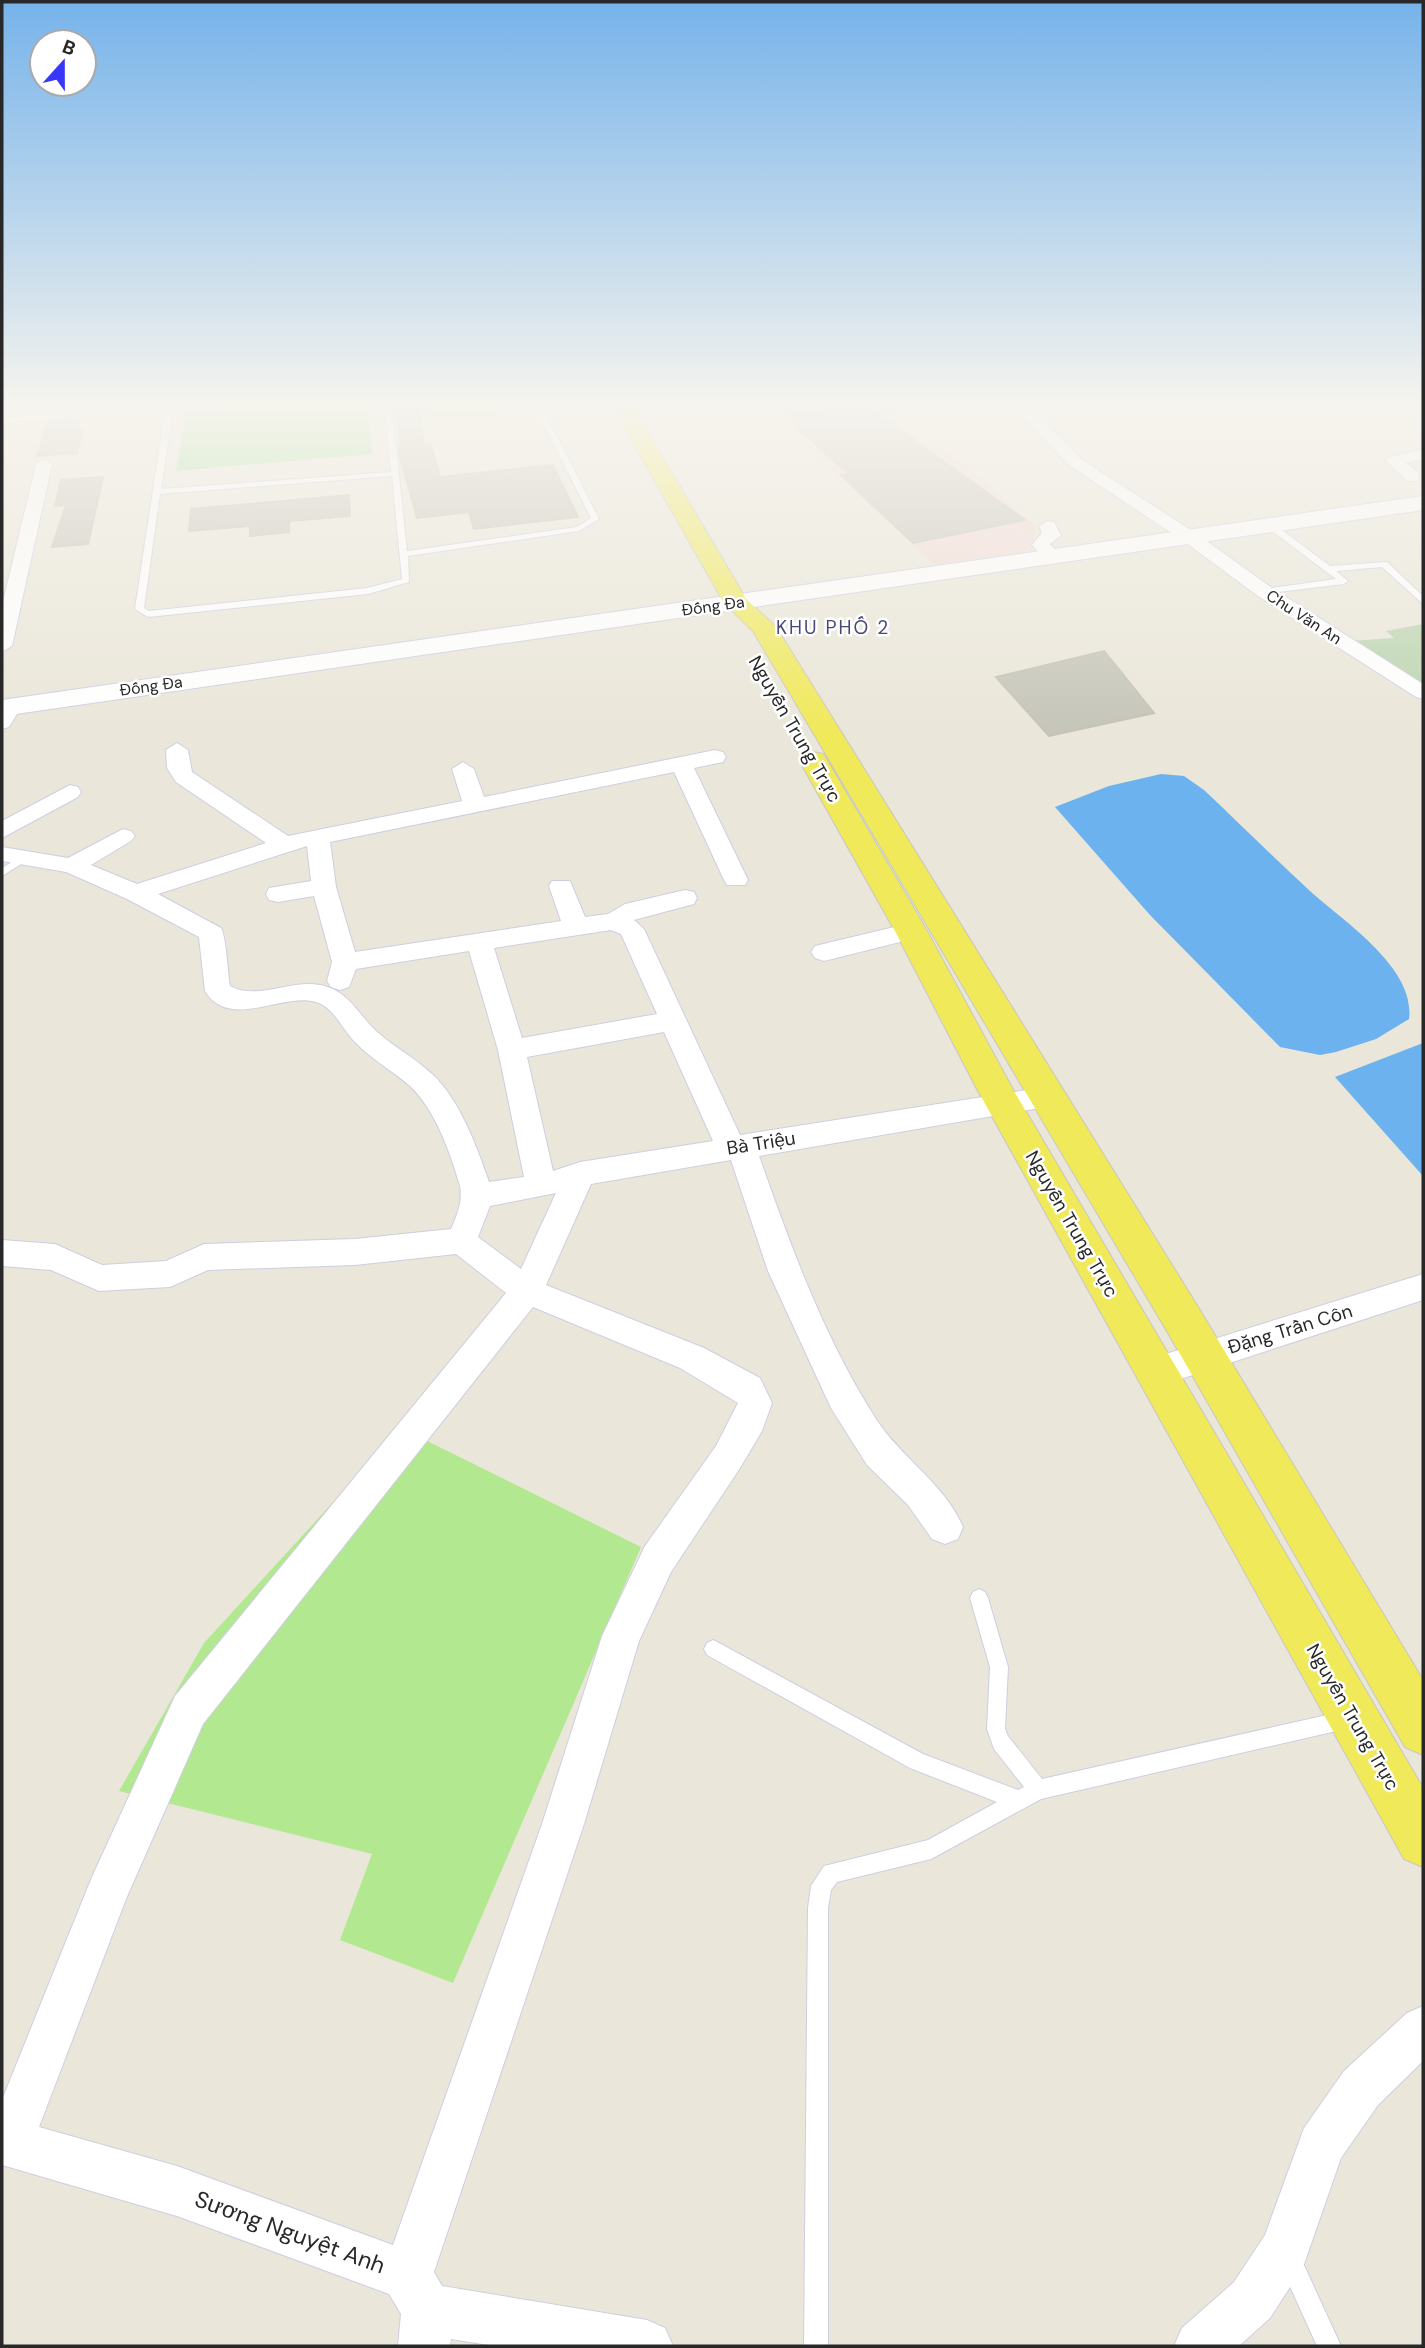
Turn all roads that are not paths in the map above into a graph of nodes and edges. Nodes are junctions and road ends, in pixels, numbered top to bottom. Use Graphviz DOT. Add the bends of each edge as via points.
graph roads {
  1 [pos="31,519"];
  2 [pos="153,519"];
  3 [pos="399,519"];
  4 [pos="595,519"];
  5 [pos="687,519"];
  6 [pos="1162,519"];
  7 [pos="1320,519"];
  8 [pos="1048,526"];
  9 [pos="1271,526"];
  10 [pos="1191,538"];
  11 [pos="404,554"];
  12 [pos="1053,558"];
  13 [pos="1330,569"];
  14 [pos="1265,592"];
  15 [pos="1423,601"];
  16 [pos="736,603"];
  17 [pos="2,646"];
  18 [pos="1423,693"];
  19 [pos="5,712"];
  20 [pos="177,750"];
  21 [pos="715,757"];
  22 [pos="681,764"];
  23 [pos="463,769"];
  24 [pos="69,792"];
  25 [pos="475,805"];
  26 [pos="2,831"];
  27 [pos="123,835"];
  28 [pos="318,839"];
  29 [pos="282,844"];
  30 [pos="10,862"];
  31 [pos="72,866"];
  32 [pos="736,880"];
  33 [pos="561,886"];
  34 [pos="324,887"];
  35 [pos="136,893"];
  36 [pos="278,894"];
  37 [pos="685,898"];
  38 [pos="614,921"];
  39 [pos="575,925"];
  40 [pos="912,931"];
  41 [pos="480,941"];
  42 [pos="824,952"];
  43 [pos="345,962"];
  44 [pos="318,992"];
  45 [pos="673,1021"];
  46 [pos="512,1050"];
  47 [pos="1046,1097"];
  48 [pos="1004,1104"];
  49 [pos="736,1147"];
  50 [pos="580,1174"];
  51 [pos="541,1186"];
  52 [pos="477,1196"];
  53 [pos="461,1241"];
  54 [pos="2,1253"];
  55 [pos="1423,1287"];
  56 [pos="527,1291"];
  57 [pos="1204,1356"];
  58 [pos="1156,1372"];
  59 [pos="945,1527"];
  60 [pos="979,1598"];
  61 [pos="713,1648"];
  62 [pos="1353,1718"];
  63 [pos="1423,1729"];
  64 [pos="1038,1790"];
  65 [pos="1020,1801"];
  66 [pos="1423,1840"];
  67 [pos="1423,2029"];
  68 [pos="6,2141"];
  69 [pos="1285,2249"];
  70 [pos="419,2311"];
  71 [pos="647,2346"];
  72 [pos="816,2346"];
  73 [pos="1200,2346"];
  74 [pos="1329,2346"];
  1 -- 17 [label="street"];
  2 -- 11 [label="lane" via="139,609 148,614 398,584 406,580"];
  3 -- 11 [label="lane"];
  4 -- 11 [label="lane" via="579,529"];
  5 -- 16 [label="main road, Nguyễn Trung Trực"];
  6 -- 10 [label="street, Chu Văn An"];
  7 -- 9 [label="street, Đống Đa"];
  8 -- 12 [label="street" via="1052,535 1041,545"];
  9 -- 10 [label="street, Đống Đa"];
  9 -- 13 [label="lane"];
  10 -- 12 [label="street, Đống Đa"];
  10 -- 14 [label="street, Chu Văn An"];
  12 -- 16 [label="street, Đống Đa"];
  13 -- 14 [label="lane" via="1344,581"];
  13 -- 15 [label="lane" via="1384,564"];
  14 -- 18 [label="street, Chu Văn An"];
  16 -- 19 [label="street, Đống Đa"];
  16 -- 40 [label="main road, Nguyễn Trung Trực" via="739,631"];
  16 -- 47 [label="main road, Nguyễn Trung Trực" via="763,627"];
  20 -- 29 [label="street" via="178,768 184,777"];
  21 -- 22 [label="street"];
  22 -- 25 [label="street"];
  22 -- 32 [label="street"];
  23 -- 25 [label="street"];
  24 -- 26 [label="street"];
  25 -- 28 [label="street"];
  27 -- 31 [label="street"];
  28 -- 29 [label="street"];
  28 -- 34 [label="street"];
  29 -- 35 [label="street"];
  30 -- 31 [label="street"];
  31 -- 35 [label="street"];
  33 -- 39 [label="street"];
  34 -- 36 [label="street"];
  34 -- 43 [label="street"];
  35 -- 44 [label="street" via="212,934 213,967 218,991 224,996 262,999"];
  37 -- 38 [label="street" via="634,910"];
  38 -- 39 [label="street"];
  38 -- 45 [label="street" via="631,929"];
  39 -- 41 [label="street"];
  40 -- 42 [label="street"];
  40 -- 48 [label="main road, Nguyễn Trung Trực"];
  41 -- 43 [label="street"];
  41 -- 46 [label="street"];
  43 -- 44 [label="street" via="342,979 331,989"];
  44 -- 52 [label="street" via="336,1000 357,1029 429,1088 454,1132"];
  45 -- 46 [label="street"];
  45 -- 49 [label="street"];
  46 -- 51 [label="street"];
  47 -- 48 [label="street, Bà Triệu"];
  47 -- 57 [label="main road, Nguyễn Trung Trực"];
  48 -- 49 [label="street, Bà Triệu"];
  48 -- 58 [label="main road, Nguyễn Trung Trực"];
  49 -- 50 [label="street, Bà Triệu"];
  49 -- 59 [label="street" via="784,1271 843,1397 879,1454 921,1493"];
  50 -- 51 [label="street, Bà Triệu"];
  50 -- 56 [label="street"];
  51 -- 52 [label="street, Bà Triệu"];
  52 -- 53 [label="street"];
  53 -- 54 [label="street" via="355,1252 204,1257 170,1275 99,1278 55,1257"];
  53 -- 56 [label="street"];
  55 -- 57 [label="street, Đặng Trần Côn"];
  56 -- 68 [label="street" via="189,1710 107,1892"];
  56 -- 70 [label="street" via="692,1358 748,1389 755,1403 728,1457 658,1559 621,1636"];
  57 -- 58 [label="street, Đặng Trần Côn"];
  57 -- 63 [label="main road, Nguyễn Trung Trực"];
  58 -- 62 [label="main road, Nguyễn Trung Trực"];
  60 -- 64 [label="lane" via="999,1667 996,1729"];
  61 -- 65 [label="lane" via="917,1761"];
  62 -- 64 [label="lane"];
  62 -- 66 [label="main road, Nguyễn Trung Trực"];
  64 -- 65 [label="lane"];
  65 -- 72 [label="lane" via="932,1849 831,1873 821,1886"];
  67 -- 69 [label="street" via="1361,2088 1321,2145"];
  68 -- 70 [label="street, Sương Nguyệt Anh" via="177,2191"];
  69 -- 73 [label="street" via="1252,2300"];
  69 -- 74 [label="lane"];
  70 -- 71 [label="street, Sương Nguyệt Anh"];
}
